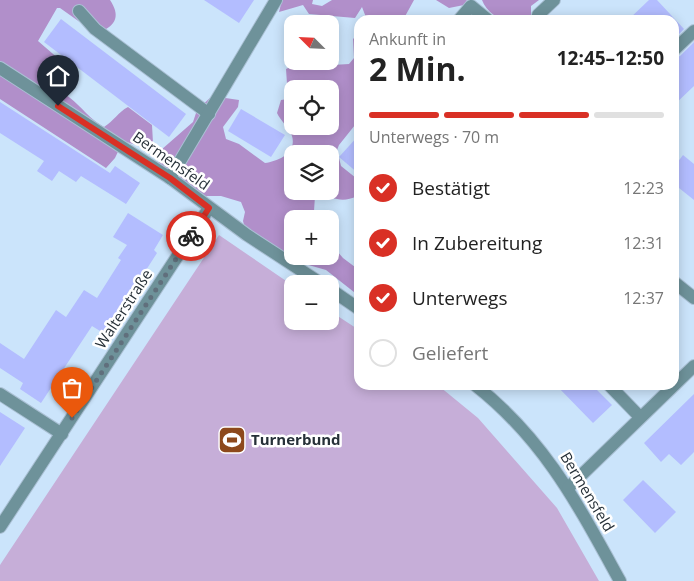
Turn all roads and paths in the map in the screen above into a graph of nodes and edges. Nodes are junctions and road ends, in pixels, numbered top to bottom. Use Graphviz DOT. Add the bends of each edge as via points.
graph roads {
  1 [pos="276,0"];
  2 [pos="554,0"];
  3 [pos="80,11"];
  4 [pos="464,15"];
  5 [pos="482,15"];
  6 [pos="538,15"];
  7 [pos="694,31"];
  8 [pos="679,45"];
  9 [pos="0,68"];
  10 [pos="209,114"];
  11 [pos="170,178"];
  12 [pos="209,208"];
  13 [pos="309,275"];
  14 [pos="679,286"];
  15 [pos="339,296"];
  16 [pos="694,298"];
  17 [pos="354,306"];
  18 [pos="694,366"];
  19 [pos="679,380"];
  20 [pos="480,390"];
  21 [pos="614,390"];
  22 [pos="669,390"];
  23 [pos="0,394"];
  24 [pos="640,418"];
  25 [pos="62,434"];
  26 [pos="568,488"];
  27 [pos="0,527"];
  28 [pos="620,581"];
  1 -- 10 [label="street"];
  2 -- 6 [label="street"];
  3 -- 10 [label="street" via="95,29"];
  4 -- 5 [label="street" via="472,6"];
  7 -- 8 [label="street"];
  9 -- 11 [label="street, Bermensfeld"];
  10 -- 11 [label="street"];
  11 -- 12 [label="street, Bermensfeld"];
  12 -- 13 [label="street, Bermensfeld"];
  12 -- 25 [label="street, Walterstraße"];
  14 -- 16 [label="street"];
  15 -- 17 [label="street"];
  18 -- 19 [label="street"];
  20 -- 26 [label="street, Bermensfeld" via="529,436"];
  21 -- 24 [label="street"];
  22 -- 24 [label="street"];
  23 -- 25 [label="street"];
  24 -- 26 [label="street"];
  25 -- 27 [label="street, Walterstraße"];
  26 -- 28 [label="street, Bermensfeld"];
}
